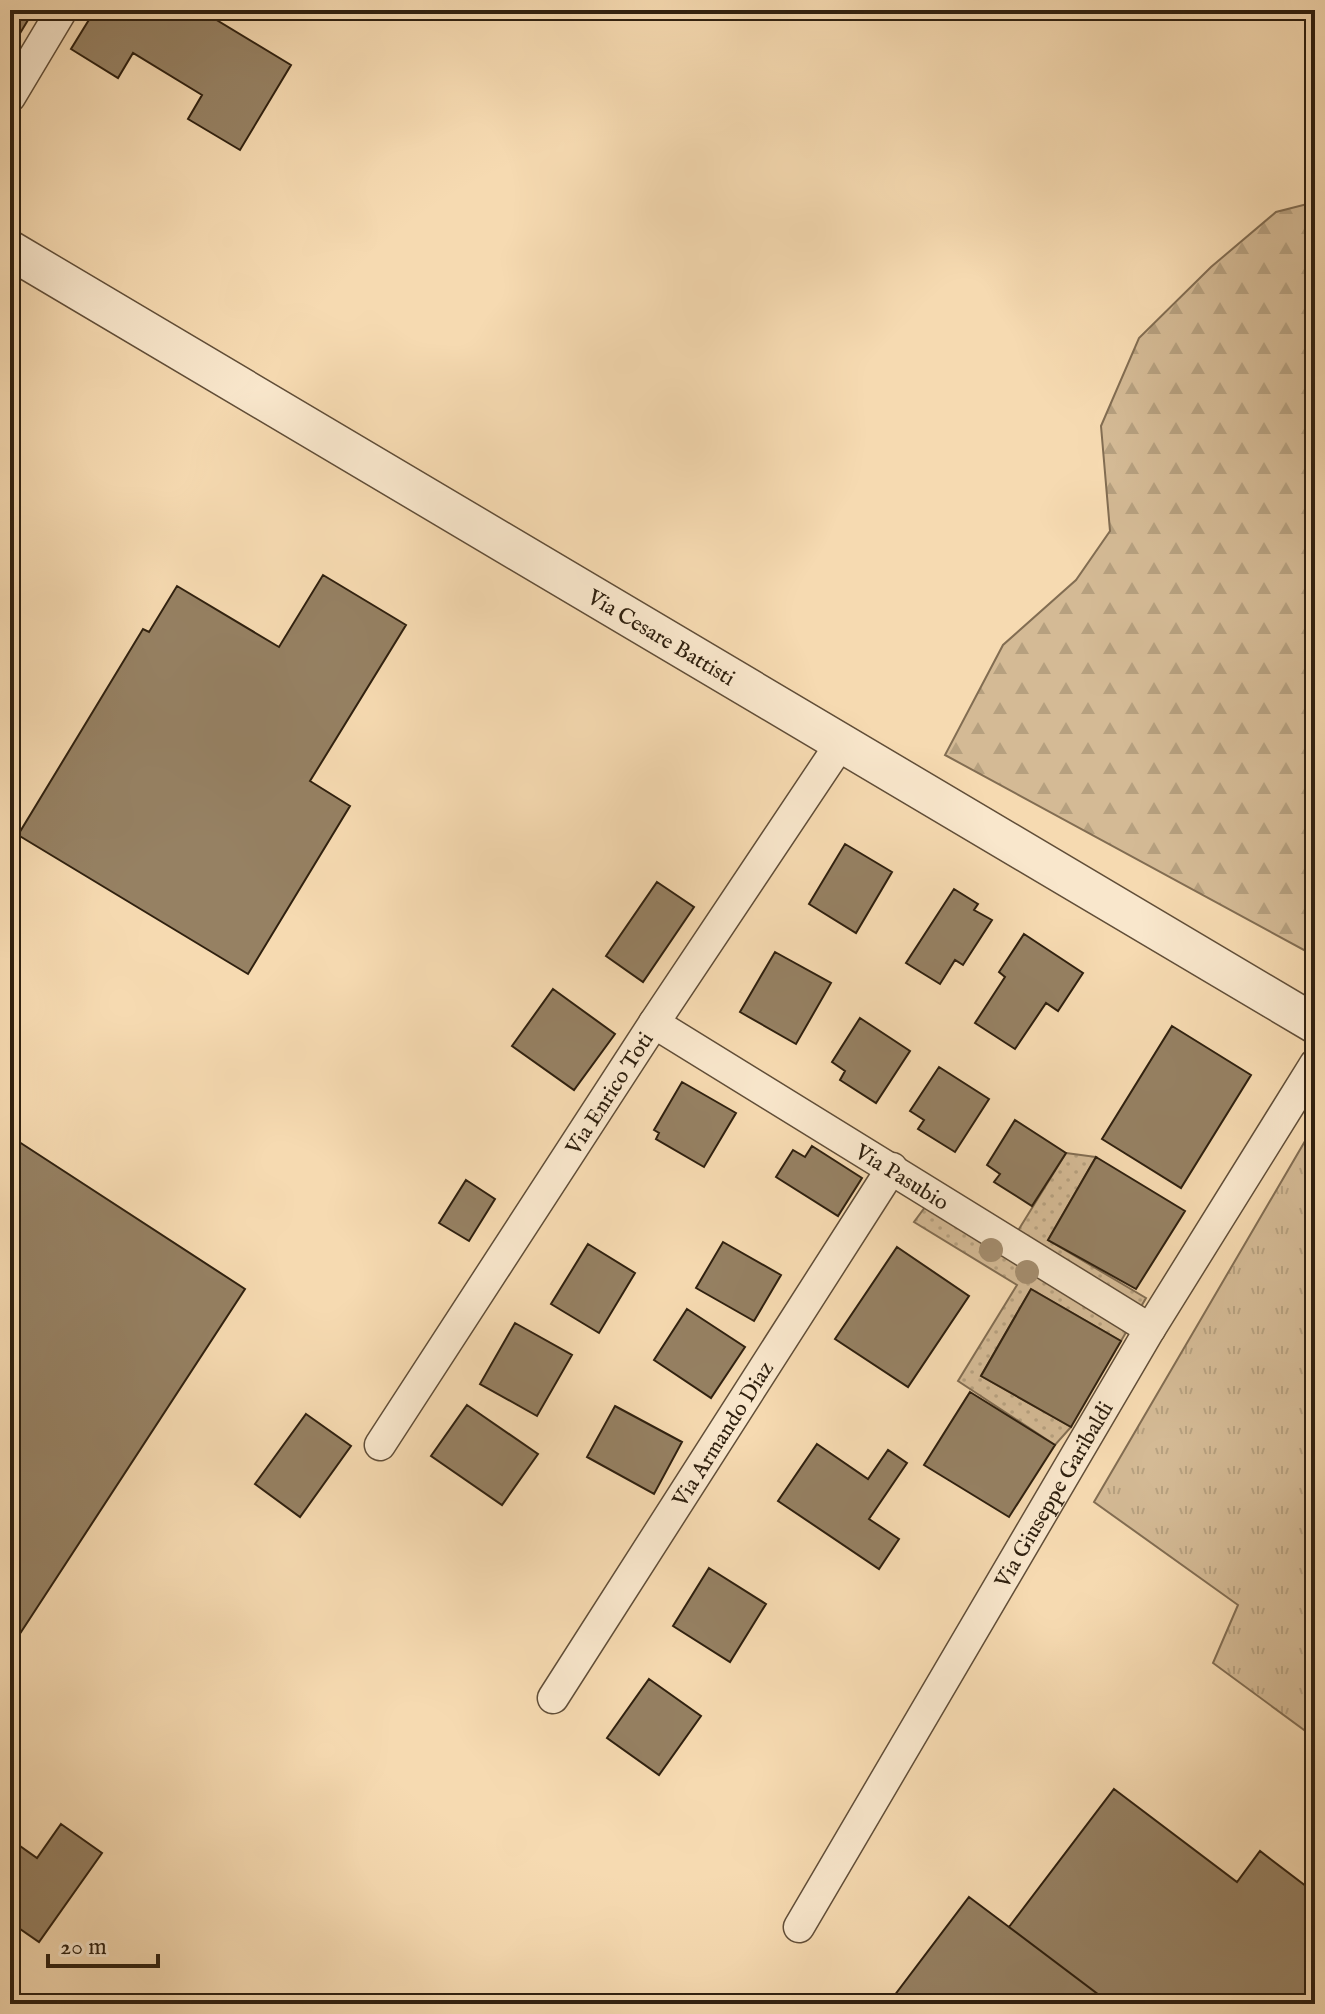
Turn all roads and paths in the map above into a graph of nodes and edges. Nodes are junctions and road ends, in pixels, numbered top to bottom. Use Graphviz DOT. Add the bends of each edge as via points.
graph roads {
  1 [pos="62,10"];
  2 [pos="10,97"];
  3 [pos="10,250"];
  4 [pos="841,743"];
  5 [pos="1314,1021"];
  6 [pos="654,1023"];
  7 [pos="1315,1064"];
  8 [pos="892,1168"];
  9 [pos="1150,1329"];
  10 [pos="380,1445"];
  11 [pos="553,1698"];
  12 [pos="799,1927"];
  1 -- 2 [label="street"];
  3 -- 4 [label="street, Via Cesare Battisti"];
  4 -- 5 [label="street, Via Cesare Battisti"];
  4 -- 6 [label="street, Via Enrico Toti"];
  6 -- 8 [label="street, Via Pasubio"];
  6 -- 10 [label="street, Via Enrico Toti"];
  7 -- 9 [label="street, Via Giuseppe Garibaldi"];
  8 -- 9 [label="street, Via Pasubio"];
  8 -- 11 [label="street, Via Armando Diaz"];
  9 -- 12 [label="street, Via Giuseppe Garibaldi"];
}
